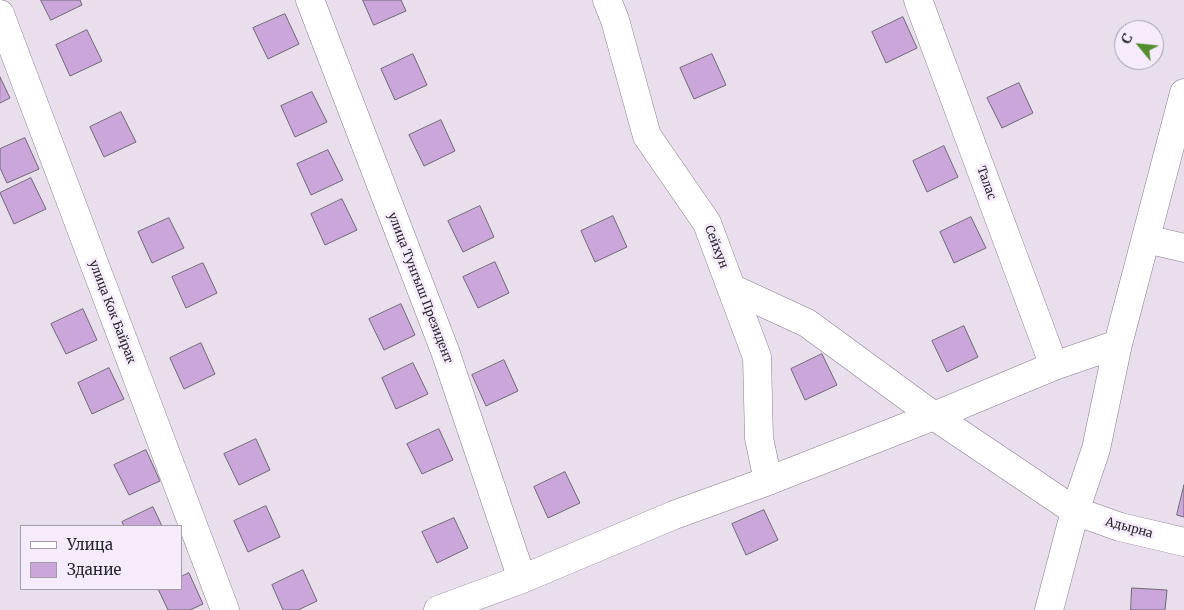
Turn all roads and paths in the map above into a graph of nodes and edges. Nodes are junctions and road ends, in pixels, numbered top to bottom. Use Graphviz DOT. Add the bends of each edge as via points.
graph roads {
  1 [pos="310,0"];
  2 [pos="607,0"];
  3 [pos="918,0"];
  4 [pos="0,14"];
  5 [pos="1184,93"];
  6 [pos="1146,239"];
  7 [pos="1184,248"];
  8 [pos="731,288"];
  9 [pos="1118,344"];
  10 [pos="1054,366"];
  11 [pos="934,416"];
  12 [pos="768,481"];
  13 [pos="1075,511"];
  14 [pos="1184,542"];
  15 [pos="522,579"];
  16 [pos="225,610"];
  17 [pos="438,610"];
  18 [pos="1049,610"];
  1 -- 15 [label="street, улица Тунгыш Президент" via="445,351"];
  2 -- 8 [label="street, Сейхун" via="648,136 707,223"];
  3 -- 10 [label="street, Талас"];
  4 -- 16 [label="street, улица Кок Байрак"];
  5 -- 6 [label="street"];
  6 -- 7 [label="street"];
  6 -- 9 [label="street"];
  8 -- 11 [label="street, Адырна" via="807,323"];
  8 -- 12 [label="street, Сейхун" via="757,357 759,438"];
  9 -- 10 [label="street"];
  9 -- 13 [label="street" via="1096,449"];
  10 -- 11 [label="street"];
  11 -- 12 [label="street"];
  11 -- 13 [label="street, Адырна"];
  12 -- 15 [label="street" via="674,515"];
  13 -- 14 [label="street, Адырна" via="1120,527"];
  13 -- 18 [label="street"];
  15 -- 17 [label="street"];
}
